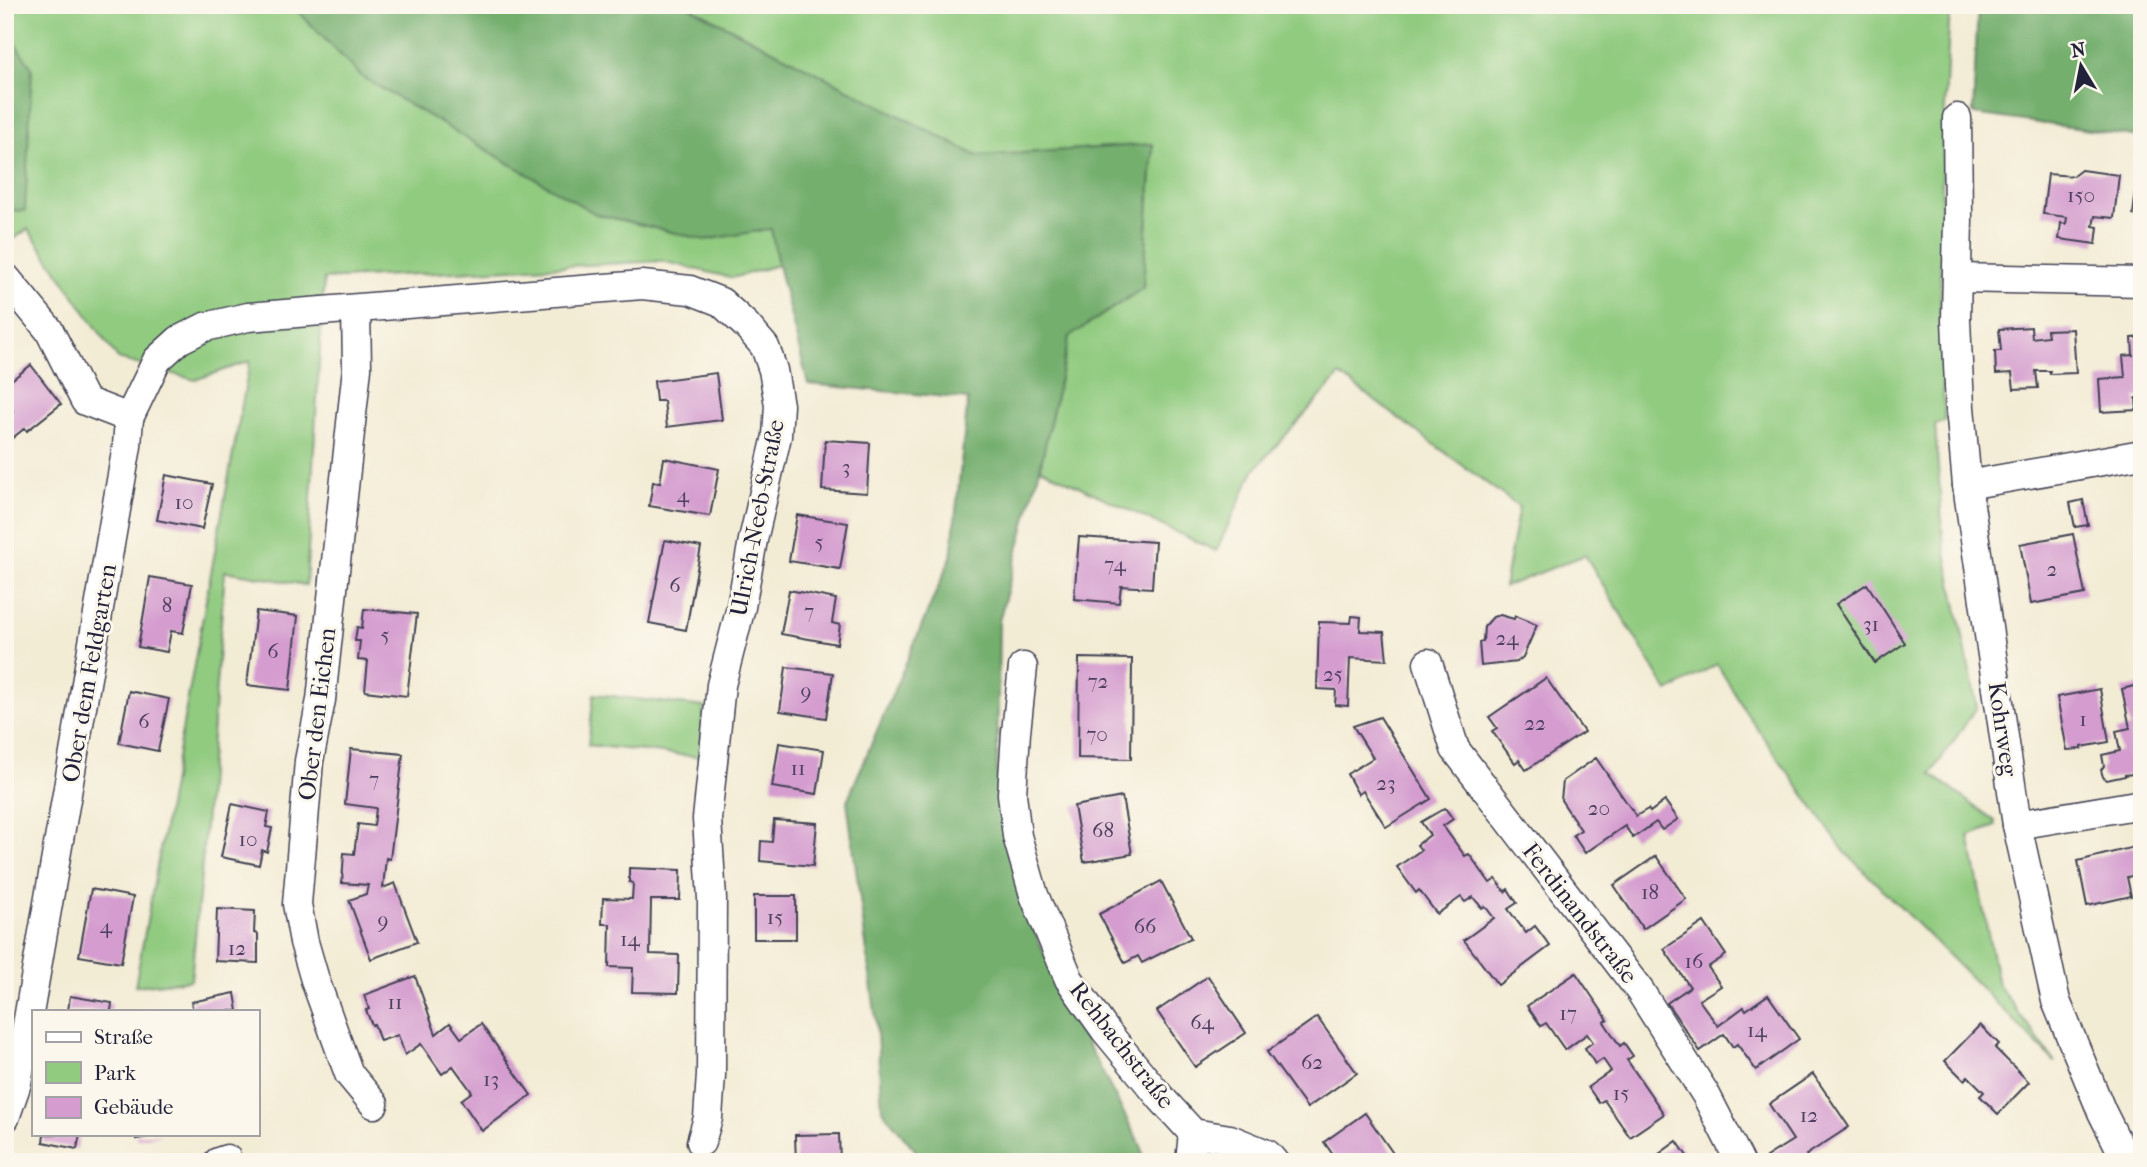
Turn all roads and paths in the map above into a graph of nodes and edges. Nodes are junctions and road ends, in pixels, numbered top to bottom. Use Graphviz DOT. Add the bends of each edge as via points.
graph roads {
  1 [pos="1957,118"];
  2 [pos="6,278"];
  3 [pos="1957,278"];
  4 [pos="2142,282"];
  5 [pos="356,309"];
  6 [pos="129,418"];
  7 [pos="2142,454"];
  8 [pos="1967,485"];
  9 [pos="1427,663"];
  10 [pos="1023,667"];
  11 [pos="2142,804"];
  12 [pos="2017,825"];
  13 [pos="374,1104"];
  14 [pos="5,1118"];
  15 [pos="1193,1133"];
  16 [pos="701,1142"];
  17 [pos="2130,1152"];
  18 [pos="1190,1162"];
  19 [pos="1274,1162"];
  20 [pos="1740,1162"];
  1 -- 3 [label="street, Kohrweg"];
  2 -- 6 [label="street" via="49,330 85,401"];
  3 -- 4 [label="street"];
  3 -- 8 [label="street, Kohrweg"];
  5 -- 6 [label="street, Ulrich-Neeb-Straße" via="248,317 205,327 157,360"];
  5 -- 13 [label="street, Ober den Eichen" via="357,368 321,700 309,761 297,904 315,980 349,1074"];
  5 -- 16 [label="street, Ulrich-Neeb-Straße" via="642,285 690,290 721,302 765,346 779,405 777,436 721,685 707,819 712,899 711,1075"];
  6 -- 14 [label="street, Ober dem Feldgarten" via="18,1083"];
  7 -- 8 [label="street"];
  8 -- 12 [label="street, Kohrweg"];
  9 -- 20 [label="street, Ferdinandstraße" via="1455,749 1640,991 1706,1095"];
  10 -- 15 [label="street, Rehbachstraße" via="1012,794 1017,836 1034,895 1069,979 1105,1030"];
  11 -- 12 [label="street"];
  12 -- 17 [label="street, Kohrweg" via="2056,1001"];
  15 -- 18 [label="street, Rehbachstraße"];
  15 -- 19 [label="street, Rehbachstraße" via="1230,1139 1267,1154"];
}
